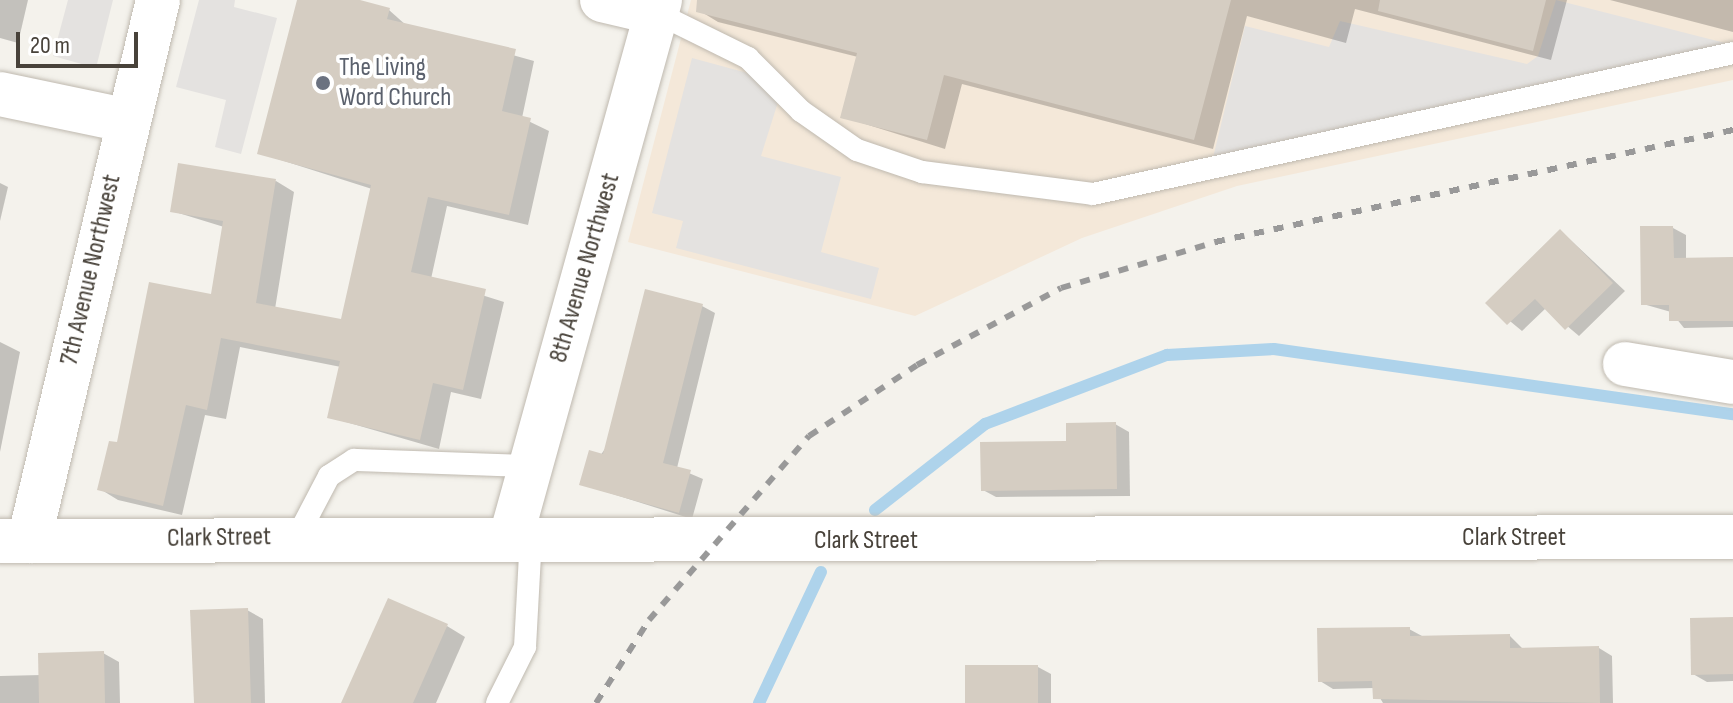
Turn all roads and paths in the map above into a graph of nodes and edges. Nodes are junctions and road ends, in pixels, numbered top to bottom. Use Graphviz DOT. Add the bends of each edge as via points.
graph roads {
  1 [pos="158,0"];
  2 [pos="602,0"];
  3 [pos="658,7"];
  4 [pos="1733,53"];
  5 [pos="0,94"];
  6 [pos="124,120"];
  7 [pos="1625,364"];
  8 [pos="1733,382"];
  9 [pos="529,466"];
  10 [pos="297,537"];
  11 [pos="521,537"];
  12 [pos="1733,537"];
  13 [pos="14,541"];
  14 [pos="497,703"];
  1 -- 6 [label="street, 7th Avenue Northwest"];
  2 -- 3 [label="street"];
  3 -- 4 [label="lane" via="748,58 801,111 857,150 922,172 1093,194"];
  3 -- 9 [label="street, 8th Avenue Northwest"];
  5 -- 6 [label="street"];
  6 -- 13 [label="street, 7th Avenue Northwest"];
  7 -- 8 [label="street"];
  9 -- 10 [label="lane" via="354,460 329,476"];
  9 -- 11 [label="street, 8th Avenue Northwest"];
  10 -- 11 [label="street, Clark Street"];
  10 -- 13 [label="street, Clark Street"];
  11 -- 12 [label="street, Clark Street"];
  11 -- 14 [label="lane" via="525,647"];
}
